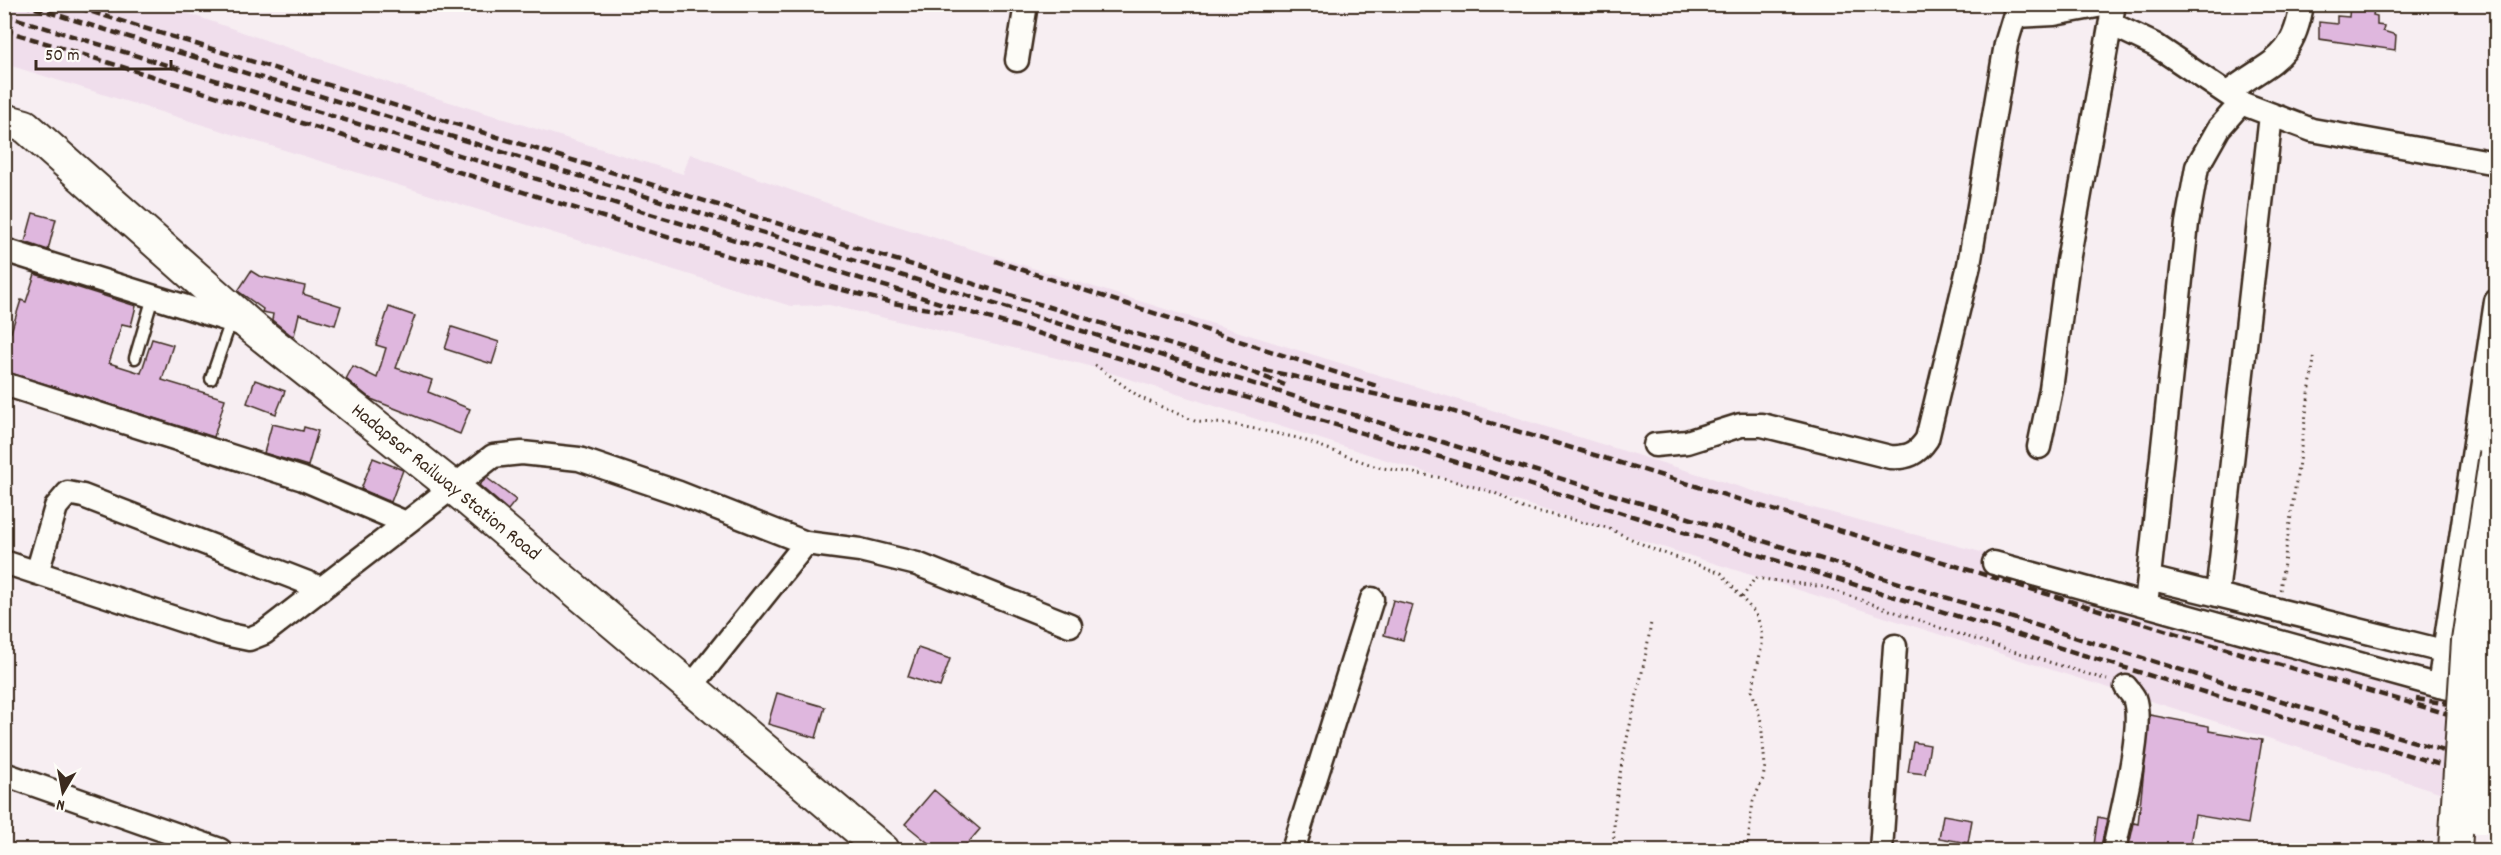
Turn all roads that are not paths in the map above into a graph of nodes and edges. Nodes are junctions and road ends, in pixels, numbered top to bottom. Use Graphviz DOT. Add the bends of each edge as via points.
graph roads {
  1 [pos="1026,4"];
  2 [pos="2302,4"];
  3 [pos="2016,10"];
  4 [pos="2111,11"];
  5 [pos="1017,60"];
  6 [pos="2234,98"];
  7 [pos="2271,116"];
  8 [pos="4,120"];
  9 [pos="2496,163"];
  10 [pos="4,250"];
  11 [pos="153,297"];
  12 [pos="2496,301"];
  13 [pos="243,325"];
  14 [pos="135,358"];
  15 [pos="211,380"];
  16 [pos="4,384"];
  17 [pos="1655,445"];
  18 [pos="2039,447"];
  19 [pos="2496,454"];
  20 [pos="453,487"];
  21 [pos="405,523"];
  22 [pos="806,543"];
  23 [pos="4,562"];
  24 [pos="1994,563"];
  25 [pos="37,573"];
  26 [pos="2149,578"];
  27 [pos="321,588"];
  28 [pos="2217,595"];
  29 [pos="1372,599"];
  30 [pos="2146,605"];
  31 [pos="2496,621"];
  32 [pos="1070,625"];
  33 [pos="1895,646"];
  34 [pos="2443,651"];
  35 [pos="2439,686"];
  36 [pos="2126,687"];
  37 [pos="690,688"];
  38 [pos="2496,698"];
  39 [pos="4,774"];
  40 [pos="220,850"];
  41 [pos="883,850"];
  42 [pos="1293,850"];
  43 [pos="1881,850"];
  44 [pos="2114,850"];
  45 [pos="2455,850"];
  46 [pos="2475,850"];
  1 -- 5 [label="street"];
  2 -- 6 [label="street" via="2291,46"];
  3 -- 4 [label="street" via="2054,14"];
  3 -- 17 [label="street" via="2006,44 1970,265 1927,439 1918,451 1904,458 1890,457 1762,425 1741,425 1688,442"];
  4 -- 6 [label="street"];
  4 -- 18 [label="street"];
  6 -- 7 [label="street"];
  6 -- 26 [label="street" via="2197,167 2193,189"];
  7 -- 9 [label="street" via="2312,130"];
  7 -- 28 [label="street"];
  8 -- 13 [label="street, Hadapsar Railway Station Road" via="25,126"];
  10 -- 11 [label="street"];
  11 -- 13 [label="street"];
  11 -- 14 [label="lane"];
  12 -- 34 [label="street"];
  13 -- 15 [label="lane"];
  13 -- 20 [label="street, Hadapsar Railway Station Road"];
  16 -- 21 [label="street" via="303,479"];
  19 -- 45 [label="street, bridge" via="2468,641"];
  20 -- 21 [label="street"];
  20 -- 22 [label="street" via="493,456 522,453 579,459"];
  20 -- 37 [label="street, Hadapsar Railway Station Road"];
  21 -- 27 [label="street"];
  22 -- 32 [label="street" via="860,550 917,564"];
  22 -- 37 [label="street"];
  23 -- 25 [label="street"];
  24 -- 30 [label="street"];
  25 -- 27 [label="street" via="249,639 264,633"];
  25 -- 27 [label="street" via="57,507 68,493"];
  26 -- 28 [label="street"];
  26 -- 30 [label="street"];
  28 -- 34 [label="street"];
  29 -- 42 [label="street"];
  30 -- 35 [label="street"];
  31 -- 46 [label="street, bridge"];
  33 -- 43 [label="street"];
  34 -- 35 [label="street"];
  35 -- 38 [label="street"];
  36 -- 44 [label="street" via="2134,698 2134,745"];
  37 -- 41 [label="street, Hadapsar Railway Station Road"];
  39 -- 40 [label="street"];
}
